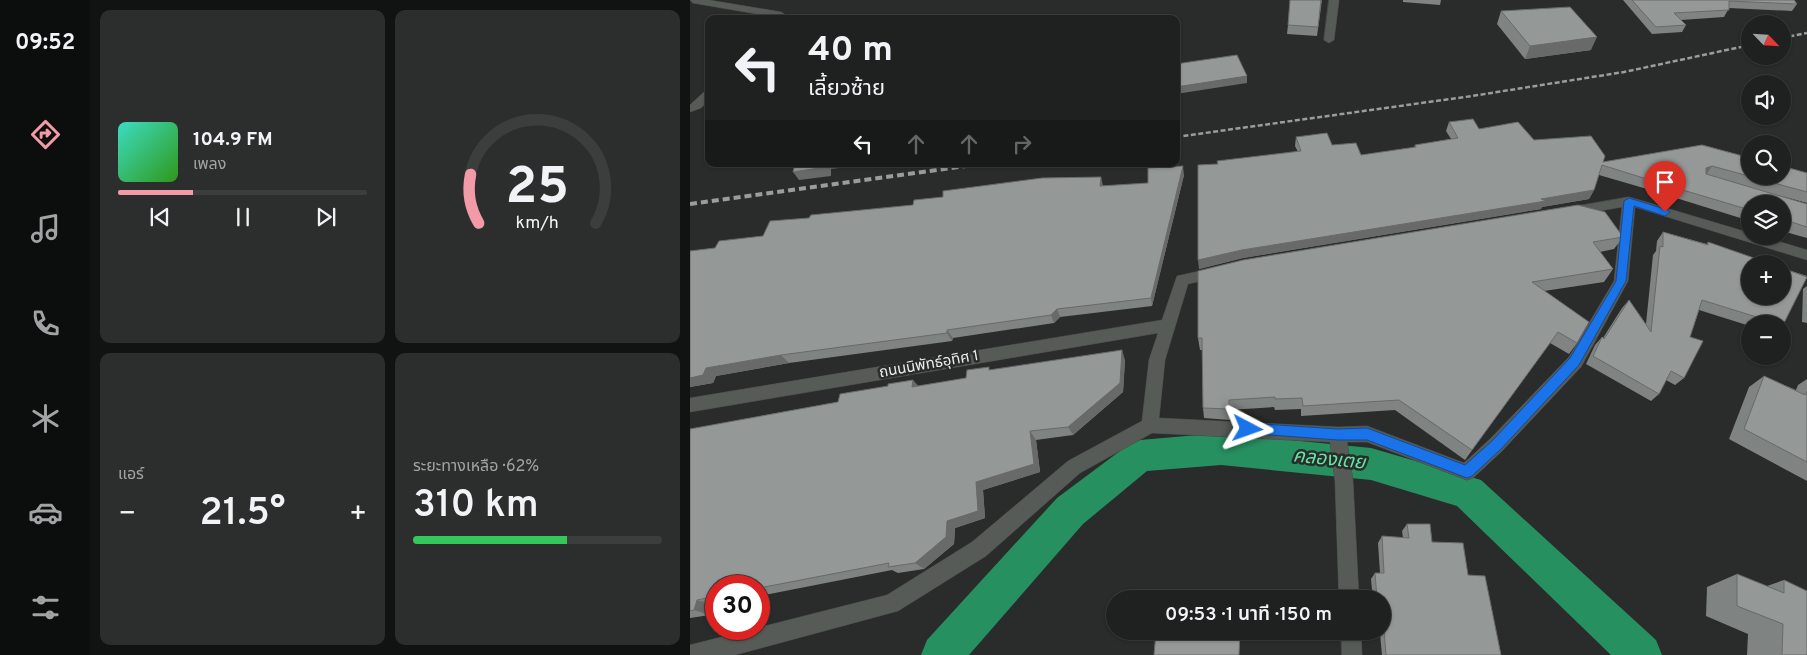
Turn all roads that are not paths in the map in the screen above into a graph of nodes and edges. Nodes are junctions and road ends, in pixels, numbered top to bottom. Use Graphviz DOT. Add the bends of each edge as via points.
graph roads {
  1 [pos="693,0"];
  2 [pos="1334,0"];
  3 [pos="781,15"];
  4 [pos="1329,40"];
  5 [pos="705,96"];
  6 [pos="693,107"];
  7 [pos="1629,201"];
  8 [pos="1562,212"];
  9 [pos="1807,255"];
  10 [pos="1234,268"];
  11 [pos="1168,325"];
  12 [pos="690,405"];
  13 [pos="1150,425"];
  14 [pos="1338,435"];
  15 [pos="1349,590"];
  16 [pos="1351,640"];
  17 [pos="690,655"];
  18 [pos="1352,655"];
  1 -- 3 [label="street"];
  2 -- 4 [label="street"];
  5 -- 6 [label="street"];
  7 -- 8 [label="street"];
  7 -- 9 [label="street"];
  7 -- 14 [label="street" via="1621,281 1575,362 1467,472 1367,434"];
  10 -- 11 [label="street" via="1182,280"];
  11 -- 12 [label="street, ถนนนิพัทธ์อุทิศ 1"];
  11 -- 13 [label="street" via="1157,360"];
  13 -- 14 [label="street"];
  13 -- 17 [label="street" via="1074,466 979,549 891,604"];
  14 -- 15 [label="street" via="1344,482"];
  16 -- 18 [label="street"];
}
